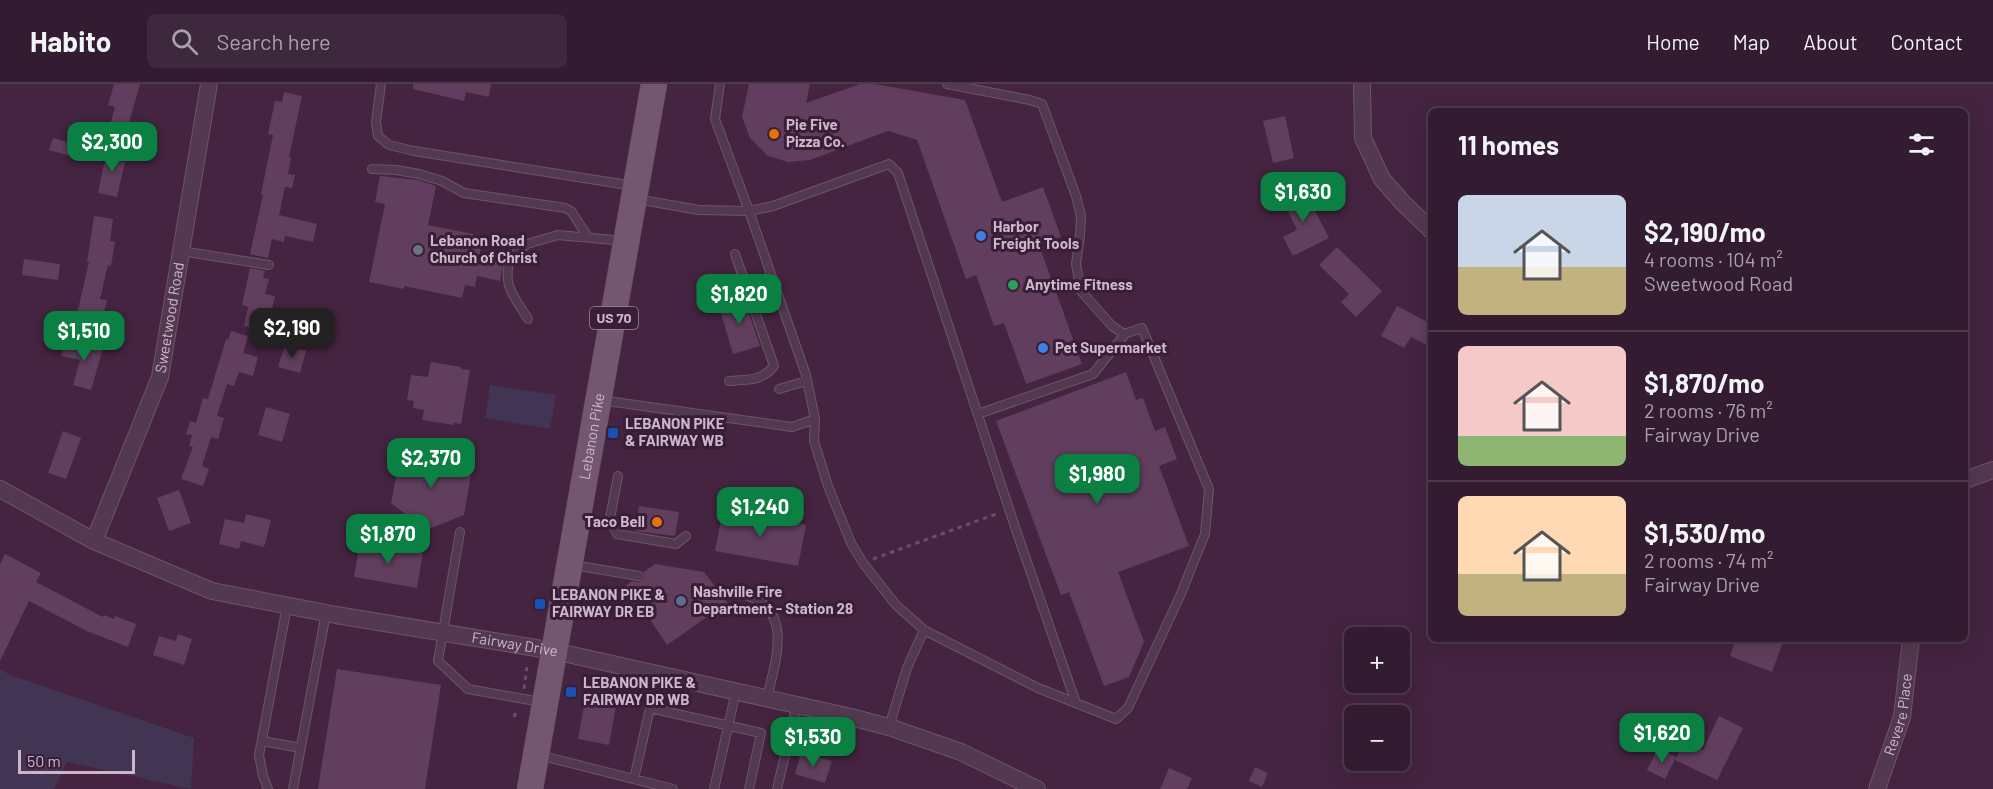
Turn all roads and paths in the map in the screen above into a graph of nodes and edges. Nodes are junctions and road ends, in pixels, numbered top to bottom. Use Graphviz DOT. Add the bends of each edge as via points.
graph roads {
  1 [pos="209,84"];
  2 [pos="381,84"];
  3 [pos="654,84"];
  4 [pos="720,84"];
  5 [pos="947,84"];
  6 [pos="1362,84"];
  7 [pos="372,169"];
  8 [pos="636,192"];
  9 [pos="749,211"];
  10 [pos="1428,227"];
  11 [pos="588,237"];
  12 [pos="628,242"];
  13 [pos="180,251"];
  14 [pos="735,254"];
  15 [pos="269,265"];
  16 [pos="528,319"];
  17 [pos="1126,333"];
  18 [pos="729,381"];
  19 [pos="807,381"];
  20 [pos="779,389"];
  21 [pos="599,400"];
  22 [pos="978,414"];
  23 [pos="815,419"];
  24 [pos="1993,470"];
  25 [pos="618,476"];
  26 [pos="1968,479"];
  27 [pos="0,489"];
  28 [pos="1010,509"];
  29 [pos="460,532"];
  30 [pos="686,536"];
  31 [pos="94,541"];
  32 [pos="872,560"];
  33 [pos="570,565"];
  34 [pos="639,576"];
  35 [pos="719,591"];
  36 [pos="287,606"];
  37 [pos="326,614"];
  38 [pos="924,630"];
  39 [pos="443,633"];
  40 [pos="1911,642"];
  41 [pos="554,651"];
  42 [pos="736,691"];
  43 [pos="767,698"];
  44 [pos="545,702"];
  45 [pos="1076,703"];
  46 [pos="797,704"];
  47 [pos="728,726"];
  48 [pos="890,727"];
  49 [pos="262,741"];
  50 [pos="301,748"];
  51 [pos="536,754"];
  52 [pos="634,779"];
  53 [pos="268,789"];
  54 [pos="293,789"];
  55 [pos="530,789"];
  56 [pos="673,789"];
  57 [pos="714,789"];
  58 [pos="749,789"];
  59 [pos="777,789"];
  60 [pos="1037,789"];
  61 [pos="1877,789"];
  1 -- 13 [label="street, Sweetwood Road"];
  2 -- 8 [label="lane" via="376,122 378,136 388,145"];
  3 -- 8 [label="main road, Lebanon Pike / US 70"];
  4 -- 9 [label="lane" via="715,119"];
  5 -- 17 [label="lane" via="1042,104 1081,216 1076,264 1081,291 1112,326"];
  6 -- 10 [label="street" via="1363,138 1382,179"];
  7 -- 11 [label="lane" via="419,174 464,193 565,208"];
  8 -- 9 [label="lane" via="699,210"];
  8 -- 12 [label="main road, Lebanon Pike / US 70"];
  9 -- 19 [label="lane"];
  9 -- 22 [label="lane" via="889,164 898,173"];
  11 -- 12 [label="lane"];
  11 -- 16 [label="lane" via="544,238 527,244 510,258 506,280"];
  12 -- 21 [label="main road, Lebanon Pike / US 70"];
  13 -- 15 [label="lane"];
  13 -- 31 [label="street, Sweetwood Road" via="160,377"];
  14 -- 18 [label="lane" via="774,366 767,375 756,379"];
  17 -- 22 [label="lane" via="1093,374"];
  17 -- 45 [label="lane" via="1142,327 1209,489 1205,534 1128,708 1116,719"];
  19 -- 20 [label="lane"];
  19 -- 23 [label="lane"];
  21 -- 23 [label="lane" via="792,427"];
  21 -- 33 [label="main road, Lebanon Pike / US 70"];
  22 -- 28 [label="lane"];
  23 -- 38 [label="lane" via="814,441 851,543 896,605"];
  24 -- 26 [label="street"];
  25 -- 30 [label="lane" via="610,518 617,534 676,544"];
  27 -- 31 [label="street, Fairway Drive"];
  28 -- 32 [label="path"];
  28 -- 45 [label="lane"];
  29 -- 39 [label="lane"];
  31 -- 36 [label="street, Fairway Drive" via="212,591"];
  33 -- 34 [label="lane"];
  33 -- 41 [label="main road, Lebanon Pike / US 70"];
  35 -- 43 [label="lane" via="752,597 775,620 779,638"];
  36 -- 37 [label="street, Fairway Drive"];
  36 -- 49 [label="lane"];
  37 -- 39 [label="street, Fairway Drive"];
  37 -- 50 [label="lane"];
  38 -- 45 [label="lane"];
  38 -- 48 [label="lane" via="907,668"];
  39 -- 41 [label="street, Fairway Drive"];
  39 -- 44 [label="lane" via="438,661 468,689"];
  40 -- 61 [label="street, Revere Place" via="1902,717"];
  41 -- 42 [label="street, Fairway Drive"];
  41 -- 44 [label="main road, Lebanon Pike / US 70"];
  42 -- 43 [label="street, Fairway Drive"];
  42 -- 47 [label="lane"];
  43 -- 46 [label="street, Fairway Drive"];
  44 -- 51 [label="main road, Lebanon Pike / US 70"];
  46 -- 48 [label="street, Fairway Drive"];
  46 -- 59 [label="lane"];
  47 -- 52 [label="lane" via="650,708"];
  47 -- 57 [label="lane"];
  47 -- 58 [label="lane" via="761,733"];
  48 -- 60 [label="street, Fairway Drive" via="961,752"];
  49 -- 50 [label="lane"];
  49 -- 53 [label="lane" via="259,755"];
  50 -- 54 [label="lane"];
  51 -- 52 [label="lane"];
  51 -- 55 [label="main road, Lebanon Pike / US 70"];
  52 -- 56 [label="lane"];
}
